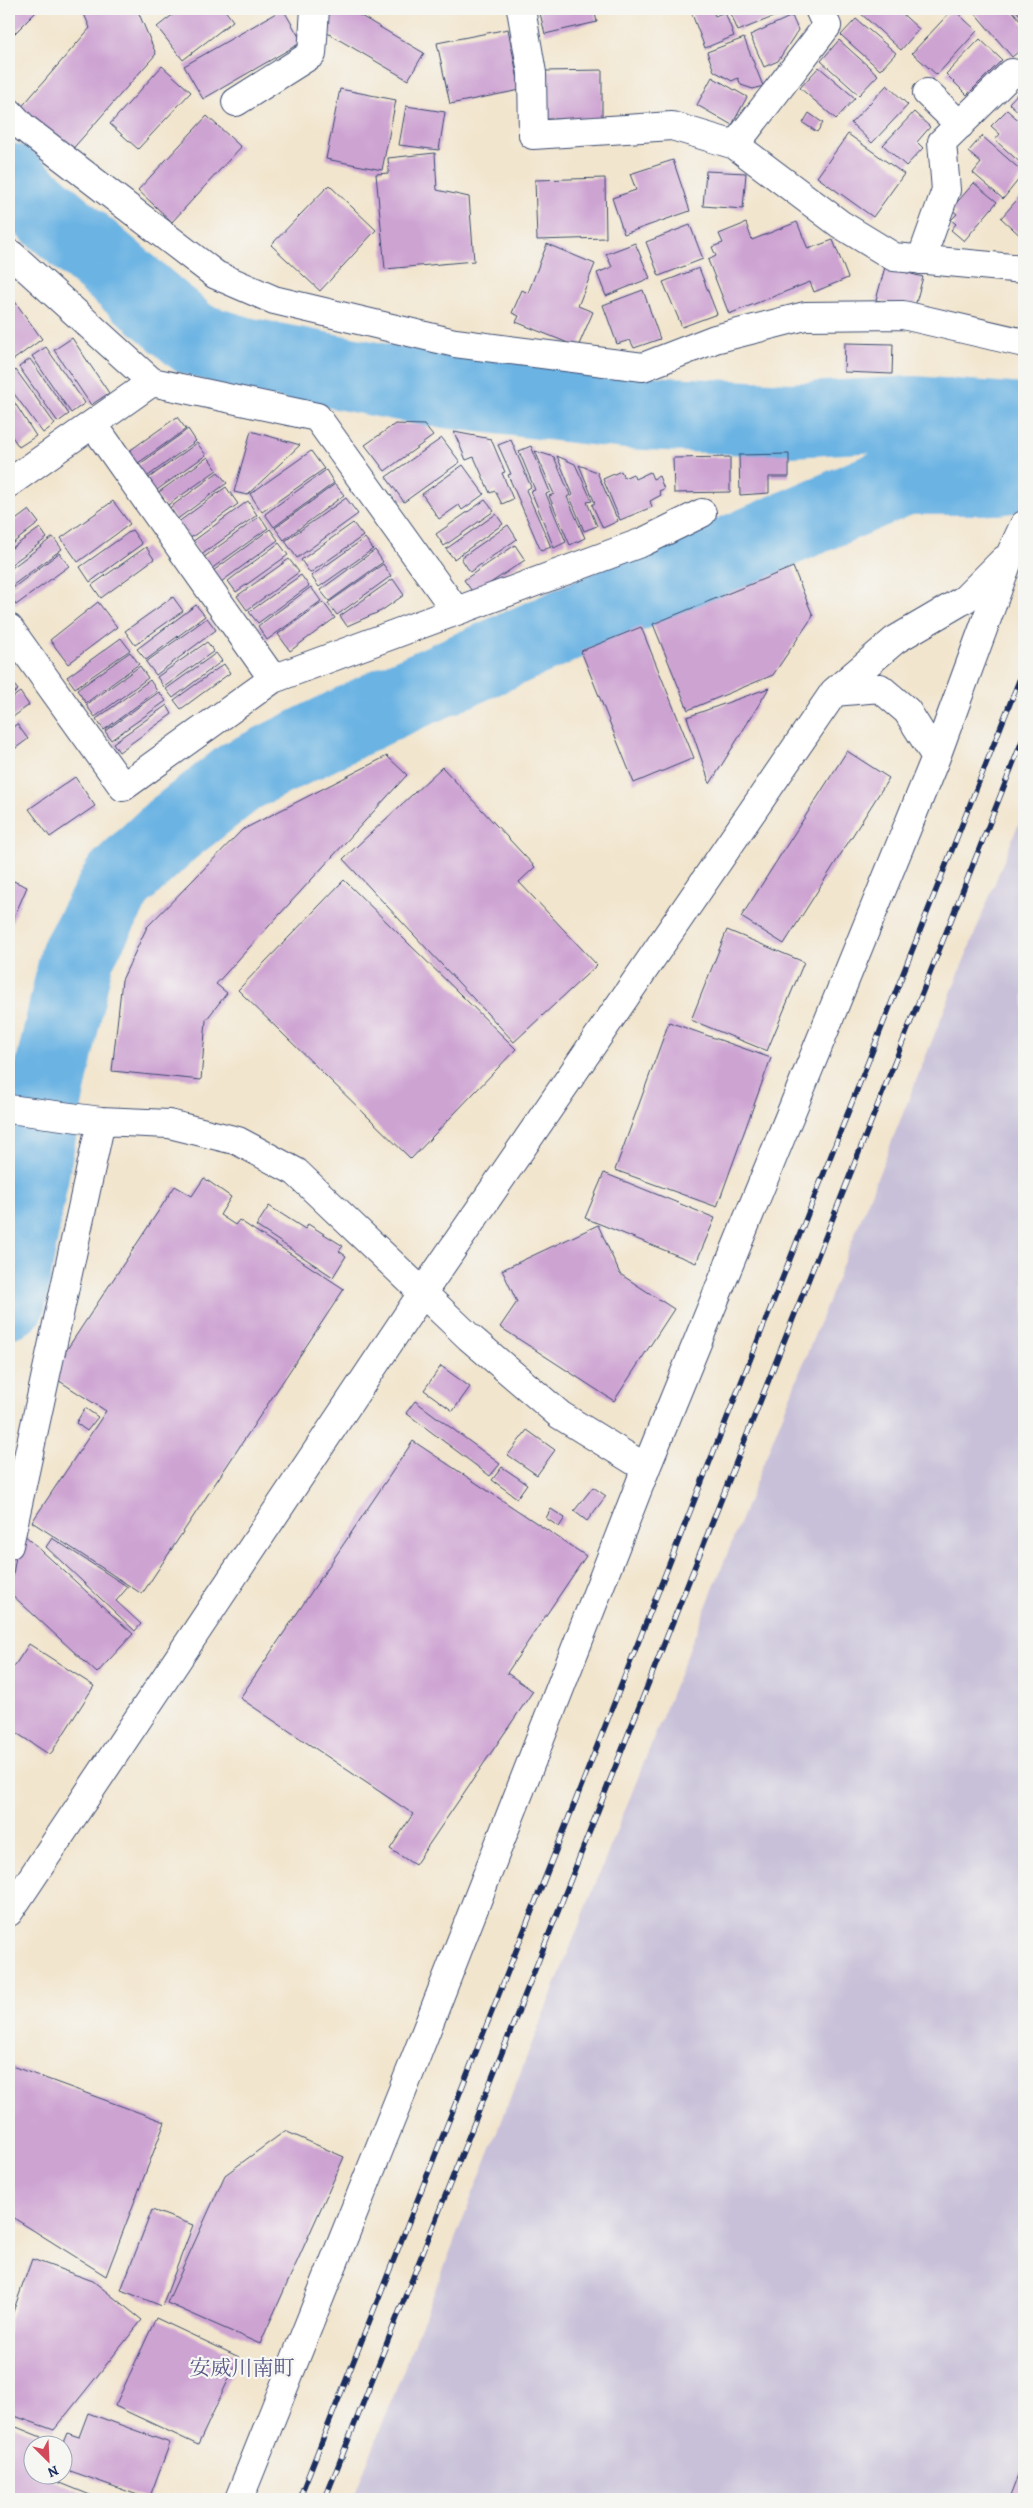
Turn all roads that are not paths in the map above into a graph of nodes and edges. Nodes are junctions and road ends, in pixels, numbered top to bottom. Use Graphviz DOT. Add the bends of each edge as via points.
graph roads {
  1 [pos="315,9"];
  2 [pos="521,9"];
  3 [pos="819,9"];
  4 [pos="1012,73"];
  5 [pos="926,93"];
  6 [pos="236,102"];
  7 [pos="9,112"];
  8 [pos="960,125"];
  9 [pos="735,146"];
  10 [pos="9,257"];
  11 [pos="921,260"];
  12 [pos="1024,269"];
  13 [pos="1024,343"];
  14 [pos="152,382"];
  15 [pos="93,424"];
  16 [pos="9,483"];
  17 [pos="702,513"];
  18 [pos="1024,527"];
  19 [pos="1010,553"];
  20 [pos="456,612"];
  21 [pos="9,628"];
  22 [pos="274,678"];
  23 [pos="834,692"];
  24 [pos="936,757"];
  25 [pos="9,1109"];
  26 [pos="90,1119"];
  27 [pos="423,1292"];
  28 [pos="646,1468"];
  29 [pos="9,1545"];
  30 [pos="9,1912"];
  31 [pos="240,2499"];
  1 -- 6 [label="street" via="312,54"];
  2 -- 9 [label="street" via="532,73 533,135 672,126"];
  3 -- 9 [label="street" via="827,26"];
  4 -- 8 [label="street"];
  5 -- 8 [label="street"];
  7 -- 13 [label="street" via="22,127 216,275 274,300 455,343 643,367 715,339 805,316 903,315"];
  8 -- 11 [label="street" via="942,142 946,190"];
  9 -- 11 [label="street" via="840,224 894,257"];
  10 -- 14 [label="street" via="12,256"];
  11 -- 12 [label="street"];
  14 -- 15 [label="street"];
  14 -- 20 [label="street" via="317,417"];
  15 -- 16 [label="street"];
  15 -- 22 [label="street"];
  17 -- 20 [label="street" via="642,542"];
  18 -- 19 [label="street"];
  19 -- 23 [label="street" via="965,599 895,640"];
  19 -- 24 [label="street"];
  20 -- 22 [label="street"];
  21 -- 22 [label="street" via="123,787"];
  23 -- 24 [label="street" via="880,688 907,711"];
  23 -- 27 [label="street"];
  24 -- 28 [label="street"];
  25 -- 26 [label="street"];
  26 -- 27 [label="street" via="169,1124 238,1141 296,1172"];
  26 -- 29 [label="street"];
  27 -- 28 [label="street" via="469,1337 560,1415"];
  27 -- 30 [label="street"];
  28 -- 31 [label="street"];
}
